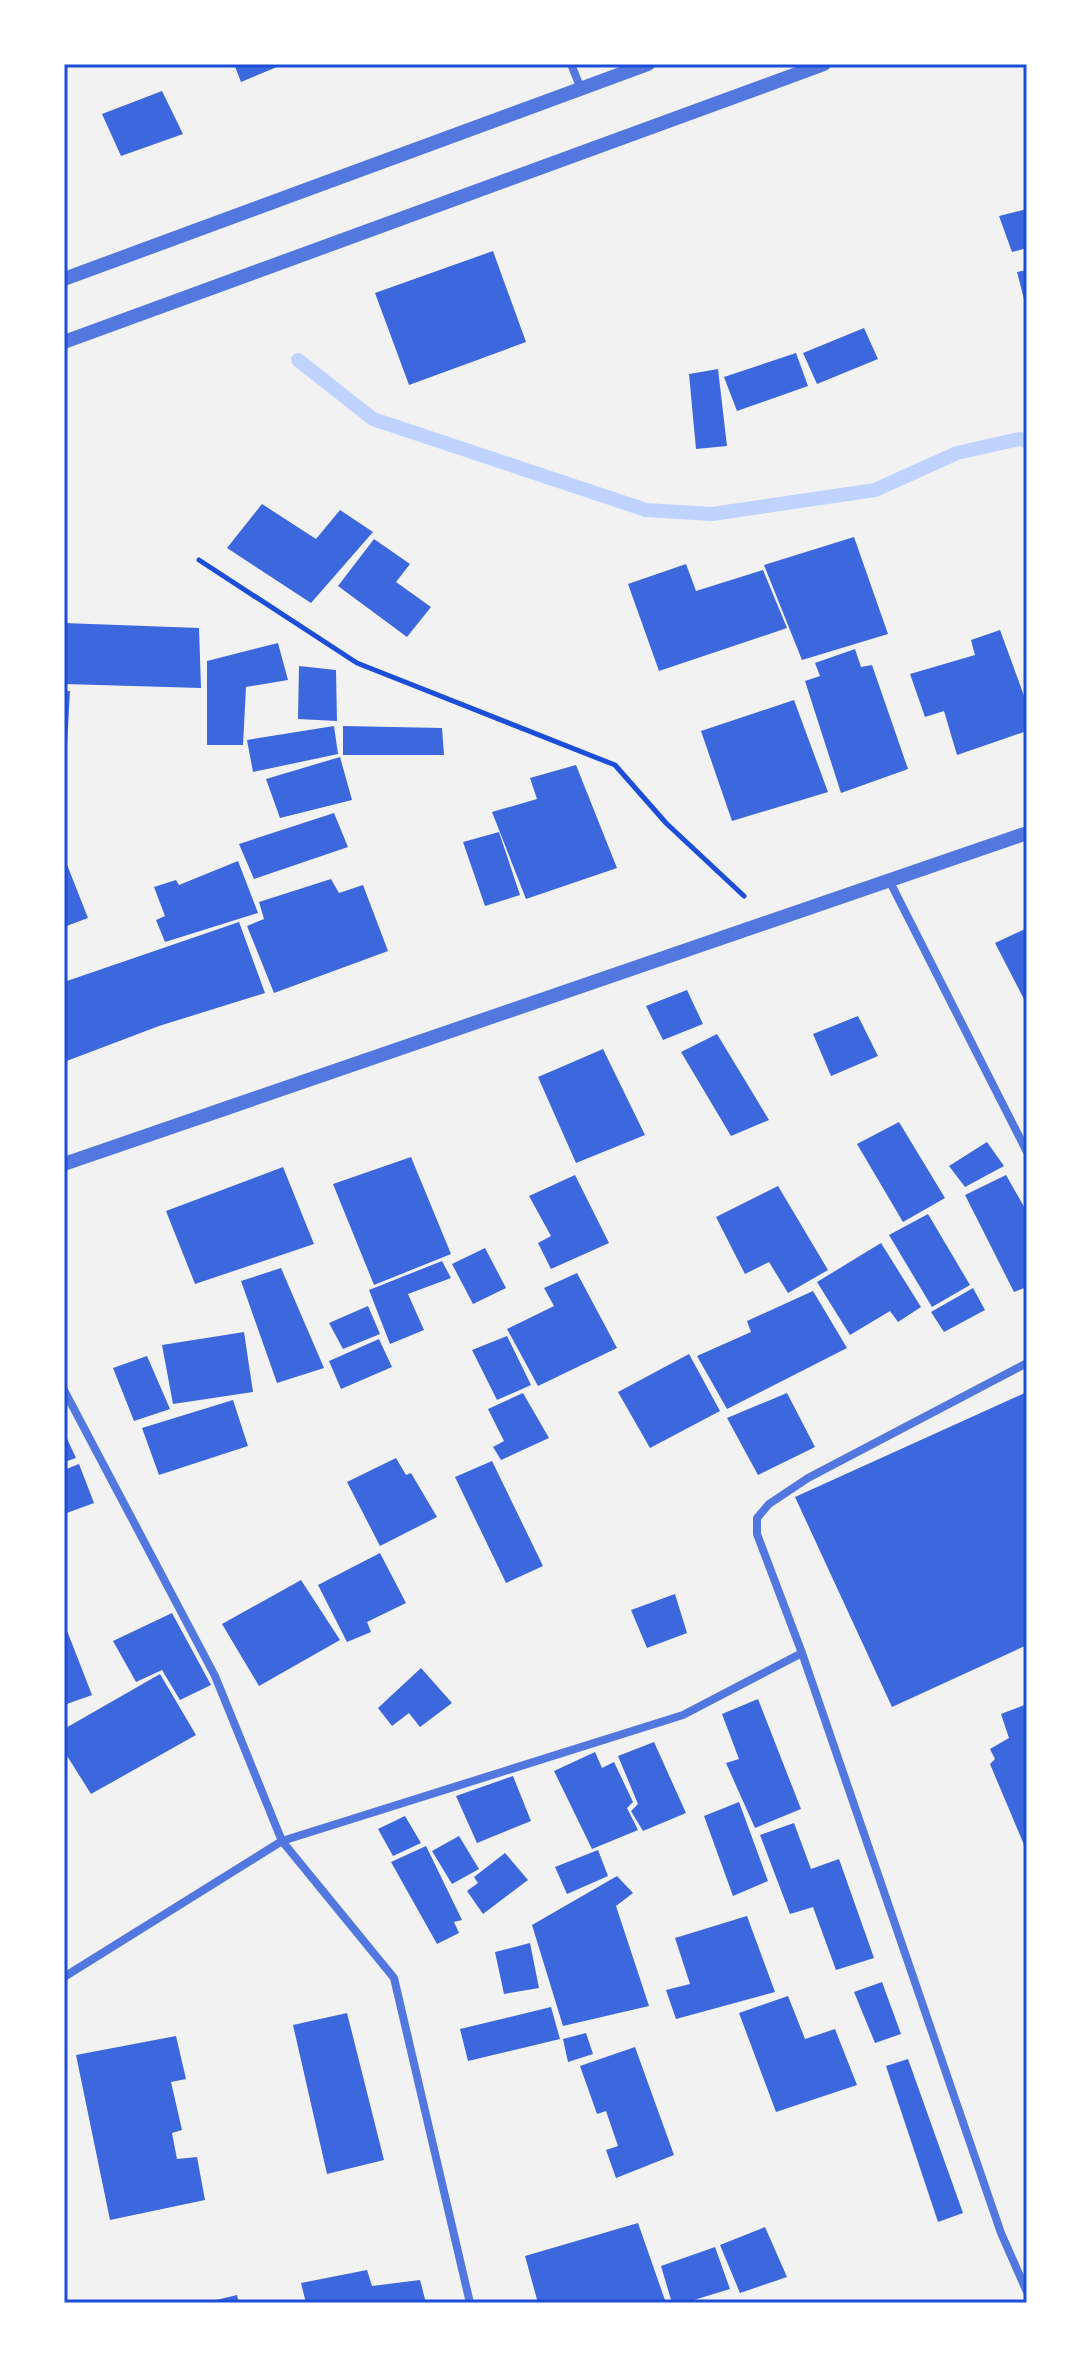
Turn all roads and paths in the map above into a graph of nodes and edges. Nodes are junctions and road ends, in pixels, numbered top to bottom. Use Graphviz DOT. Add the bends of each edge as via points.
graph roads {
  1 [pos="571,64"];
  2 [pos="648,64"];
  3 [pos="824,64"];
  4 [pos="581,89"];
  5 [pos="64,279"];
  6 [pos="64,342"];
  7 [pos="199,560"];
  8 [pos="1027,833"];
  9 [pos="889,880"];
  10 [pos="771,921"];
  11 [pos="1027,1152"];
  12 [pos="64,1164"];
  13 [pos="1027,1363"];
  14 [pos="64,1390"];
  15 [pos="802,1653"];
  16 [pos="282,1841"];
  17 [pos="64,1977"];
  18 [pos="1027,2292"];
  19 [pos="470,2303"];
  1 -- 4 [label="street"];
  2 -- 4 [label="street"];
  3 -- 6 [label="street"];
  4 -- 5 [label="street"];
  7 -- 10 [label="path" via="357,663 615,765 666,823"];
  8 -- 9 [label="street"];
  9 -- 10 [label="street"];
  9 -- 11 [label="street"];
  10 -- 12 [label="street"];
  13 -- 15 [label="street" via="808,1478 757,1518 757,1534"];
  14 -- 16 [label="street" via="215,1676"];
  15 -- 16 [label="street" via="683,1715"];
  15 -- 18 [label="street" via="1001,2233"];
  16 -- 17 [label="street"];
  16 -- 19 [label="street" via="394,1978"];
}
